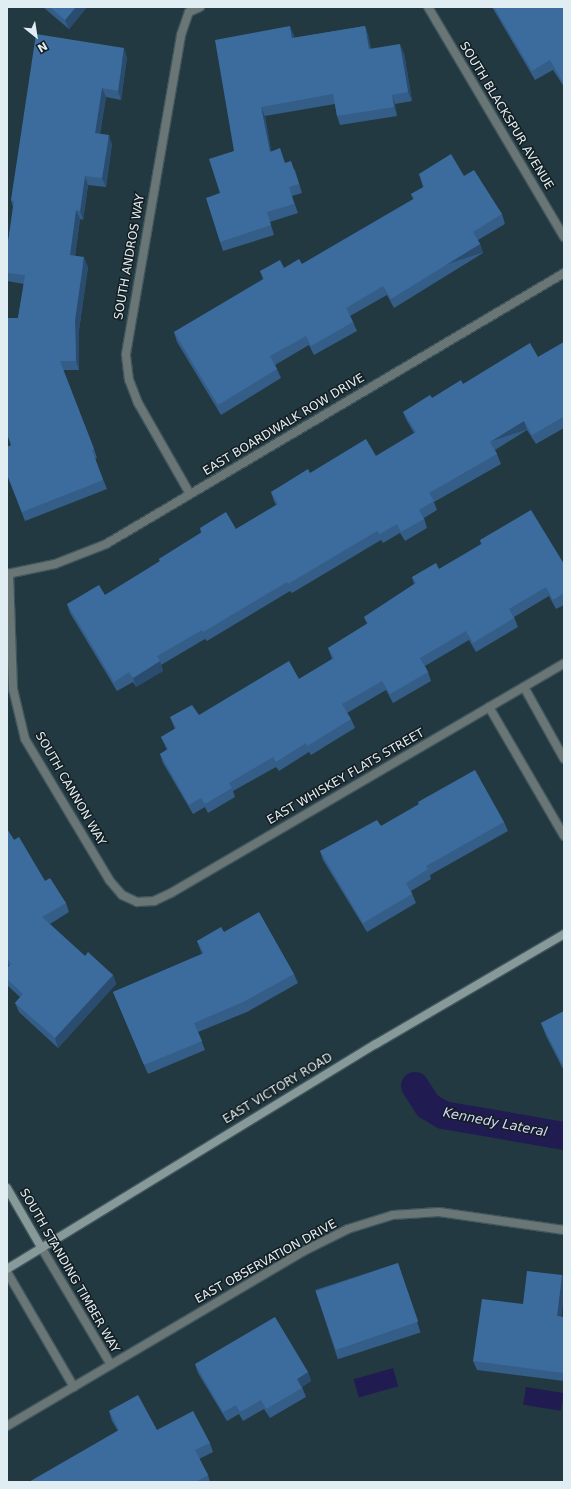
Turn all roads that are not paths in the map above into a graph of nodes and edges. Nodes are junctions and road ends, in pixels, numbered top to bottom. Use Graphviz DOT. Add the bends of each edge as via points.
graph roads {
  1 [pos="200,7"];
  2 [pos="428,7"];
  3 [pos="564,237"];
  4 [pos="564,273"];
  5 [pos="190,494"];
  6 [pos="8,574"];
  7 [pos="564,663"];
  8 [pos="524,687"];
  9 [pos="489,707"];
  10 [pos="564,759"];
  11 [pos="564,836"];
  12 [pos="137,902"];
  13 [pos="564,934"];
  14 [pos="7,1188"];
  15 [pos="564,1230"];
  16 [pos="41,1247"];
  17 [pos="7,1268"];
  18 [pos="7,1272"];
  19 [pos="111,1365"];
  20 [pos="74,1387"];
  21 [pos="7,1426"];
  1 -- 5 [label="street, SOUTH ANDROS WAY" via="189,12 181,35 126,354 129,380 138,403"];
  2 -- 3 [label="street, SOUTH BLACKSPUR AVENUE"];
  4 -- 5 [label="street, EAST BOARDWALK ROW DRIVE"];
  5 -- 6 [label="street, EAST BOARDWALK ROW DRIVE" via="106,544 55,564"];
  6 -- 12 [label="street, SOUTH CANNON WAY" via="13,689 25,739 110,881 122,895"];
  7 -- 8 [label="street, EAST WHISKEY FLATS STREET"];
  8 -- 9 [label="street, EAST WHISKEY FLATS STREET"];
  8 -- 10 [label="street"];
  9 -- 11 [label="street"];
  9 -- 12 [label="street, EAST WHISKEY FLATS STREET" via="171,893 154,901"];
  13 -- 16 [label="main road, EAST VICTORY ROAD"];
  14 -- 16 [label="main road, SOUTH STANDING TIMBER WAY"];
  15 -- 19 [label="street, EAST OBSERVATION DRIVE" via="439,1212 393,1215 348,1229 304,1251"];
  16 -- 17 [label="main road, EAST VICTORY ROAD"];
  16 -- 19 [label="street, SOUTH STANDING TIMBER WAY"];
  18 -- 20 [label="street"];
  19 -- 20 [label="street, EAST OBSERVATION DRIVE"];
  20 -- 21 [label="street, EAST OBSERVATION DRIVE"];
}
